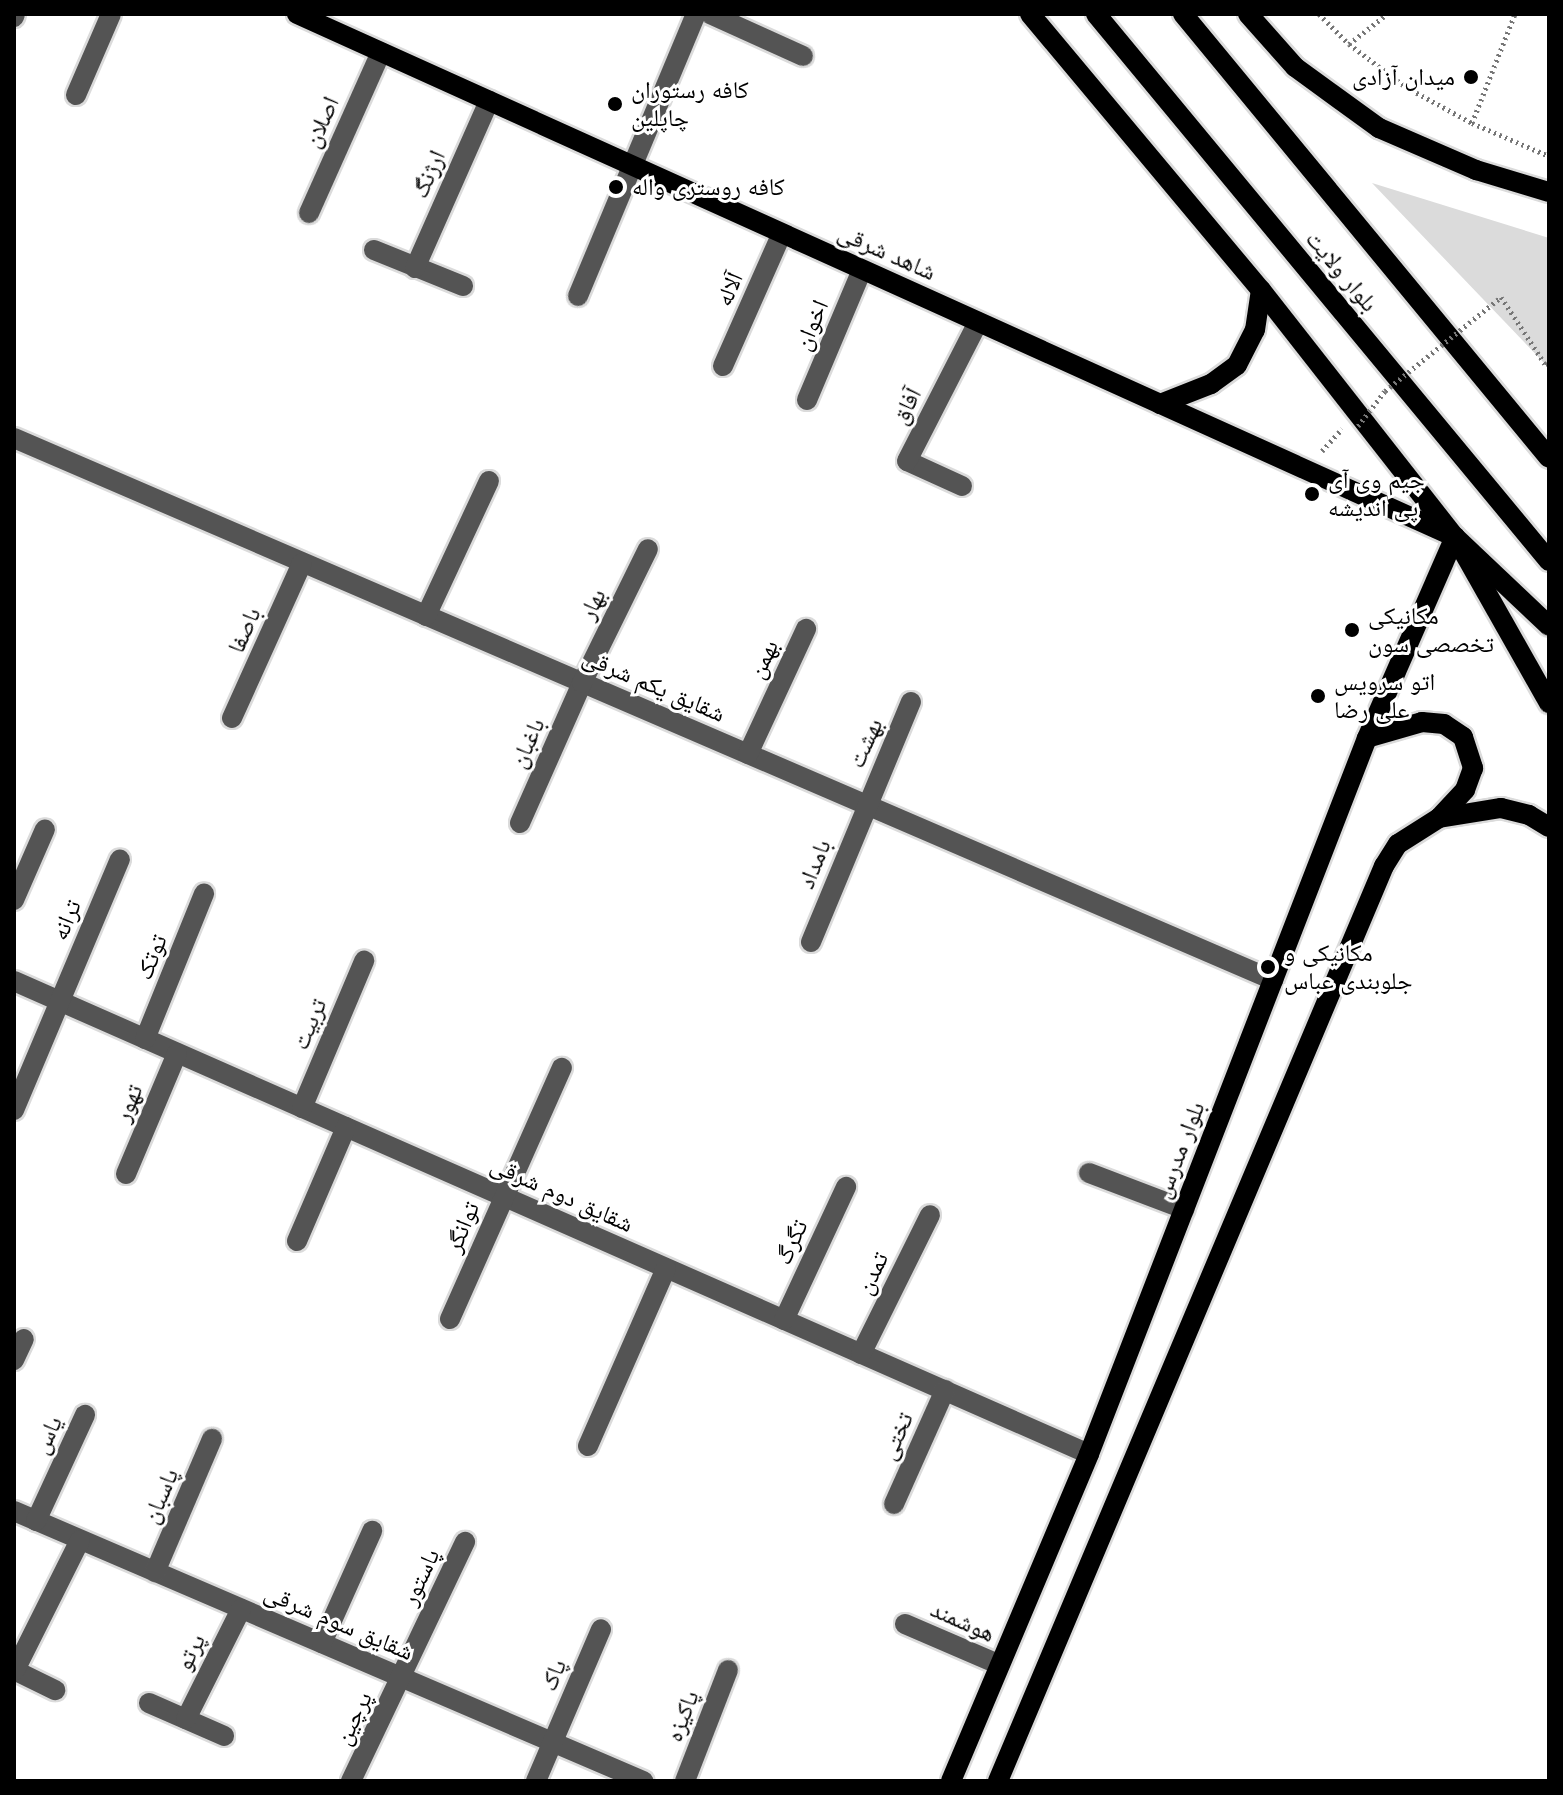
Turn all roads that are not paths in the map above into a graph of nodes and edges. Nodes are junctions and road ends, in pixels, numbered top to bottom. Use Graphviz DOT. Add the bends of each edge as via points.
graph roads {
  1 [pos="111,14"];
  2 [pos="297,14"];
  3 [pos="696,14"];
  4 [pos="710,14"];
  5 [pos="1030,14"];
  6 [pos="1096,14"];
  7 [pos="1183,14"];
  8 [pos="1248,14"];
  9 [pos="381,52"];
  10 [pos="803,56"];
  11 [pos="76,95"];
  12 [pos="489,101"];
  13 [pos="635,167"];
  14 [pos="1549,192"];
  15 [pos="309,213"];
  16 [pos="782,233"];
  17 [pos="374,250"];
  18 [pos="415,268"];
  19 [pos="862,270"];
  20 [pos="463,286"];
  21 [pos="1261,290"];
  22 [pos="578,296"];
  23 [pos="978,322"];
  24 [pos="723,366"];
  25 [pos="807,400"];
  26 [pos="1160,404"];
  27 [pos="1530,434"];
  28 [pos="14,438"];
  29 [pos="1549,448"];
  30 [pos="1549,458"];
  31 [pos="489,481"];
  32 [pos="962,486"];
  33 [pos="1455,537"];
  34 [pos="648,549"];
  35 [pos="1549,561"];
  36 [pos="302,563"];
  37 [pos="426,616"];
  38 [pos="1549,626"];
  39 [pos="806,629"];
  40 [pos="582,683"];
  41 [pos="911,702"];
  42 [pos="1549,703"];
  43 [pos="232,718"];
  44 [pos="1367,738"];
  45 [pos="748,754"];
  46 [pos="866,805"];
  47 [pos="1439,818"];
  48 [pos="520,823"];
  49 [pos="1549,827"];
  50 [pos="45,829"];
  51 [pos="120,859"];
  52 [pos="204,894"];
  53 [pos="14,900"];
  54 [pos="811,942"];
  55 [pos="364,961"];
  56 [pos="1273,980"];
  57 [pos="14,981"];
  58 [pos="60,1001"];
  59 [pos="145,1039"];
  60 [pos="177,1053"];
  61 [pos="562,1068"];
  62 [pos="302,1108"];
  63 [pos="14,1110"];
  64 [pos="346,1127"];
  65 [pos="1089,1173"];
  66 [pos="126,1174"];
  67 [pos="846,1187"];
  68 [pos="503,1197"];
  69 [pos="1184,1209"];
  70 [pos="930,1215"];
  71 [pos="297,1241"];
  72 [pos="666,1268"];
  73 [pos="450,1319"];
  74 [pos="784,1320"];
  75 [pos="24,1339"];
  76 [pos="861,1354"];
  77 [pos="14,1360"];
  78 [pos="945,1390"];
  79 [pos="85,1415"];
  80 [pos="212,1439"];
  81 [pos="588,1446"];
  82 [pos="1089,1454"];
  83 [pos="894,1504"];
  84 [pos="14,1511"];
  85 [pos="36,1521"];
  86 [pos="372,1531"];
  87 [pos="80,1540"];
  88 [pos="465,1542"];
  89 [pos="155,1572"];
  90 [pos="241,1609"];
  91 [pos="905,1624"];
  92 [pos="601,1629"];
  93 [pos="322,1643"];
  94 [pos="1000,1665"];
  95 [pos="14,1670"];
  96 [pos="728,1670"];
  97 [pos="401,1677"];
  98 [pos="55,1690"];
  99 [pos="149,1703"];
  100 [pos="186,1719"];
  101 [pos="224,1736"];
  102 [pos="552,1742"];
  103 [pos="351,1781"];
  104 [pos="536,1781"];
  105 [pos="643,1781"];
  106 [pos="685,1781"];
  107 [pos="951,1781"];
  108 [pos="998,1781"];
  1 -- 11 [label="street"];
  2 -- 9 [label="main road, شاهد شرقی"];
  3 -- 13 [label="street"];
  4 -- 10 [label="street"];
  5 -- 21 [label="main road"];
  6 -- 35 [label="main road, بلوار ولایت"];
  7 -- 27 [label="main road, بلوار ولایت"];
  8 -- 14 [label="main road" via="1295,67 1379,128 1476,170"];
  9 -- 12 [label="main road, شاهد شرقی"];
  9 -- 15 [label="street, اصلان"];
  12 -- 13 [label="main road, شاهد شرقی"];
  12 -- 18 [label="street, ارژنگ"];
  13 -- 16 [label="main road, شاهد شرقی"];
  13 -- 22 [label="street"];
  16 -- 19 [label="main road, شاهد شرقی"];
  16 -- 24 [label="street, آلاله"];
  17 -- 18 [label="street"];
  18 -- 20 [label="street"];
  19 -- 23 [label="main road, شاهد شرقی"];
  19 -- 25 [label="street, اخوان"];
  21 -- 26 [label="main road" via="1255,330 1237,365 1211,384"];
  21 -- 33 [label="main road"];
  23 -- 26 [label="main road, شاهد شرقی"];
  23 -- 32 [label="street, آفاق" via="907,461"];
  26 -- 33 [label="main road, شاهد شرقی"];
  27 -- 29 [label="main road"];
  27 -- 30 [label="main road, بلوار ولایت"];
  28 -- 36 [label="street, شقایق یکم شرقی"];
  31 -- 37 [label="street"];
  33 -- 38 [label="main road"];
  33 -- 42 [label="main road"];
  33 -- 44 [label="main road, بلوار مدرس"];
  34 -- 40 [label="street, بهار"];
  36 -- 37 [label="street, شقایق یکم شرقی"];
  36 -- 43 [label="street, باصفا"];
  37 -- 40 [label="street, شقایق یکم شرقی"];
  39 -- 45 [label="street, بهمن"];
  40 -- 45 [label="street, شقایق یکم شرقی"];
  40 -- 48 [label="street, باغبان"];
  41 -- 46 [label="street, بهشت"];
  44 -- 47 [label="main road" via="1422,722 1444,724 1463,737 1473,768 1465,790"];
  44 -- 56 [label="main road, بلوار مدرس"];
  45 -- 46 [label="street, شقایق یکم شرقی"];
  46 -- 54 [label="street, بامداد"];
  46 -- 56 [label="street, شقایق یکم شرقی"];
  47 -- 49 [label="main road" via="1501,808"];
  47 -- 108 [label="main road" via="1398,844 1370,892"];
  50 -- 53 [label="street"];
  51 -- 58 [label="street, ترانه"];
  52 -- 59 [label="street, توتک"];
  55 -- 62 [label="street, تربیت"];
  56 -- 69 [label="main road, بلوار مدرس"];
  57 -- 58 [label="street, شقایق دوم شرقی"];
  58 -- 59 [label="street, شقایق دوم شرقی"];
  58 -- 63 [label="street, ترانه"];
  59 -- 60 [label="street, شقایق دوم شرقی"];
  60 -- 62 [label="street, شقایق دوم شرقی"];
  60 -- 66 [label="street, تهور"];
  61 -- 68 [label="street, توانگر"];
  62 -- 64 [label="street, شقایق دوم شرقی"];
  64 -- 68 [label="street, شقایق دوم شرقی"];
  64 -- 71 [label="street"];
  65 -- 69 [label="street"];
  67 -- 74 [label="street, تگرگ"];
  68 -- 72 [label="street, شقایق دوم شرقی"];
  68 -- 73 [label="street, توانگر"];
  69 -- 82 [label="main road, بلوار مدرس"];
  70 -- 76 [label="street, تمدن"];
  72 -- 74 [label="street, شقایق دوم شرقی"];
  72 -- 81 [label="street"];
  74 -- 76 [label="street, شقایق دوم شرقی"];
  75 -- 77 [label="street"];
  76 -- 78 [label="street, شقایق دوم شرقی"];
  78 -- 82 [label="street, شقایق دوم شرقی"];
  78 -- 83 [label="street, تختی"];
  79 -- 85 [label="street, یاس"];
  80 -- 89 [label="street, پاسبان"];
  82 -- 94 [label="main road, بلوار مدرس"];
  84 -- 85 [label="street, شقایق سوم شرقی"];
  85 -- 87 [label="street, شقایق سوم شرقی"];
  86 -- 93 [label="street"];
  87 -- 89 [label="street, شقایق سوم شرقی"];
  87 -- 95 [label="street"];
  88 -- 97 [label="street, پاستور"];
  89 -- 90 [label="street, شقایق سوم شرقی"];
  90 -- 93 [label="street, شقایق سوم شرقی"];
  90 -- 100 [label="street, پرتو"];
  91 -- 94 [label="street, هوشمند"];
  92 -- 102 [label="street, پاک"];
  93 -- 97 [label="street, شقایق سوم شرقی"];
  94 -- 107 [label="main road, بلوار مدرس"];
  95 -- 98 [label="street"];
  96 -- 106 [label="street, پاکیزه"];
  97 -- 102 [label="street, شقایق سوم شرقی"];
  97 -- 103 [label="street, پرچین"];
  99 -- 100 [label="street"];
  100 -- 101 [label="street"];
  102 -- 104 [label="street, پاک"];
  102 -- 105 [label="street, شقایق سوم شرقی"];
}
